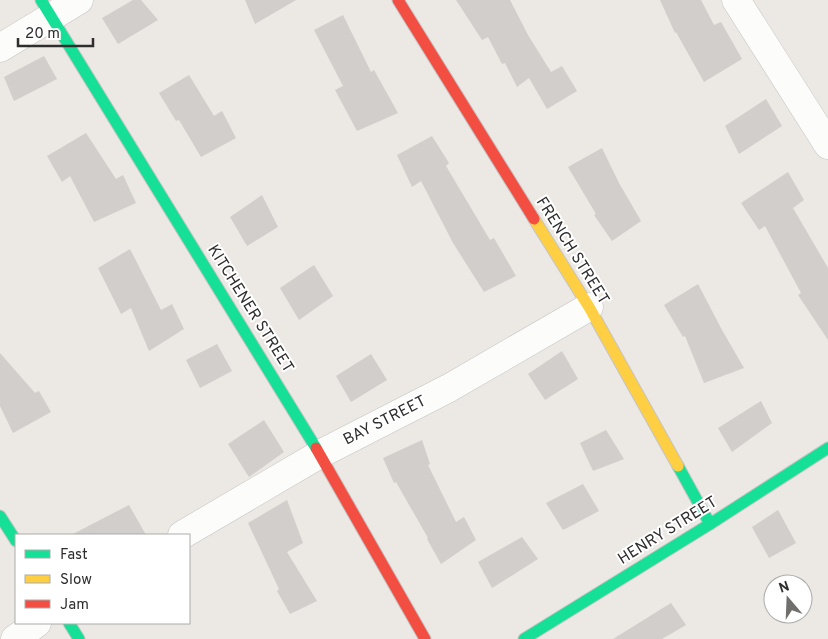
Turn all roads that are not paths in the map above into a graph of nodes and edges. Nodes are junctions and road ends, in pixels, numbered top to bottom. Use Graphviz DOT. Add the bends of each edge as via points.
graph roads {
  1 [pos="79,0"];
  2 [pos="398,0"];
  3 [pos="736,0"];
  4 [pos="46,8"];
  5 [pos="0,48"];
  6 [pos="828,145"];
  7 [pos="589,308"];
  8 [pos="828,448"];
  9 [pos="320,454"];
  10 [pos="0,516"];
  11 [pos="710,524"];
  12 [pos="184,534"];
  13 [pos="15,539"];
  14 [pos="36,624"];
  15 [pos="70,624"];
  16 [pos="15,639"];
  17 [pos="79,639"];
  18 [pos="425,639"];
  19 [pos="524,639"];
  1 -- 4 [label="street"];
  2 -- 7 [label="street, FRENCH STREET"];
  3 -- 6 [label="street"];
  4 -- 5 [label="street"];
  4 -- 9 [label="street, KITCHENER STREET"];
  7 -- 9 [label="street, BAY STREET" via="449,388"];
  7 -- 11 [label="street, FRENCH STREET"];
  8 -- 11 [label="street, HENRY STREET"];
  9 -- 12 [label="street, BAY STREET"];
  9 -- 18 [label="street, KITCHENER STREET"];
  10 -- 13 [label="street"];
  11 -- 19 [label="street, HENRY STREET"];
  14 -- 16 [label="street"];
  15 -- 17 [label="street"];
}
